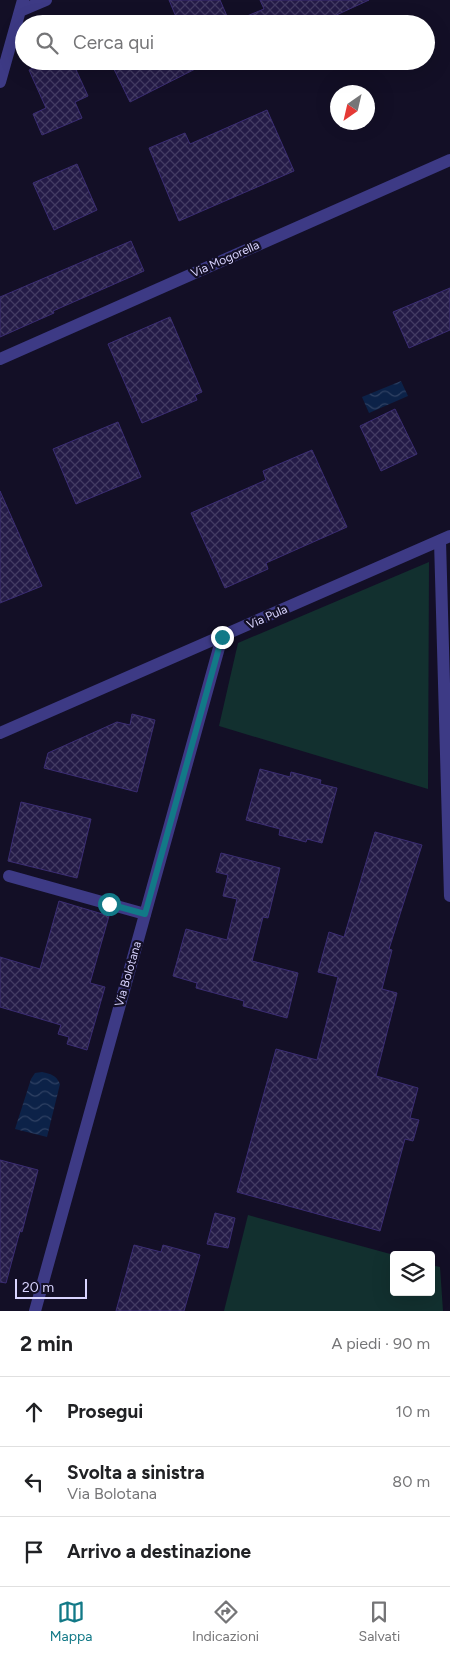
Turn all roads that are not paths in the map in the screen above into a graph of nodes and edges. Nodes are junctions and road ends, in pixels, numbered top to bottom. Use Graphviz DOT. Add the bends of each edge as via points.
graph roads {
  1 [pos="46,0"];
  2 [pos="21,6"];
  3 [pos="15,28"];
  4 [pos="0,82"];
  5 [pos="450,160"];
  6 [pos="0,359"];
  7 [pos="445,538"];
  8 [pos="222,637"];
  9 [pos="0,733"];
  10 [pos="9,876"];
  11 [pos="450,896"];
  12 [pos="145,914"];
  13 [pos="35,1311"];
  1 -- 2 [label="street"];
  3 -- 4 [label="street"];
  5 -- 6 [label="street, Via Mogorella"];
  7 -- 8 [label="street, Via Pula"];
  7 -- 11 [label="street"];
  8 -- 9 [label="street, Via Pula"];
  8 -- 12 [label="street, Via Bolotana"];
  10 -- 12 [label="street"];
  12 -- 13 [label="street, Via Bolotana"];
}
